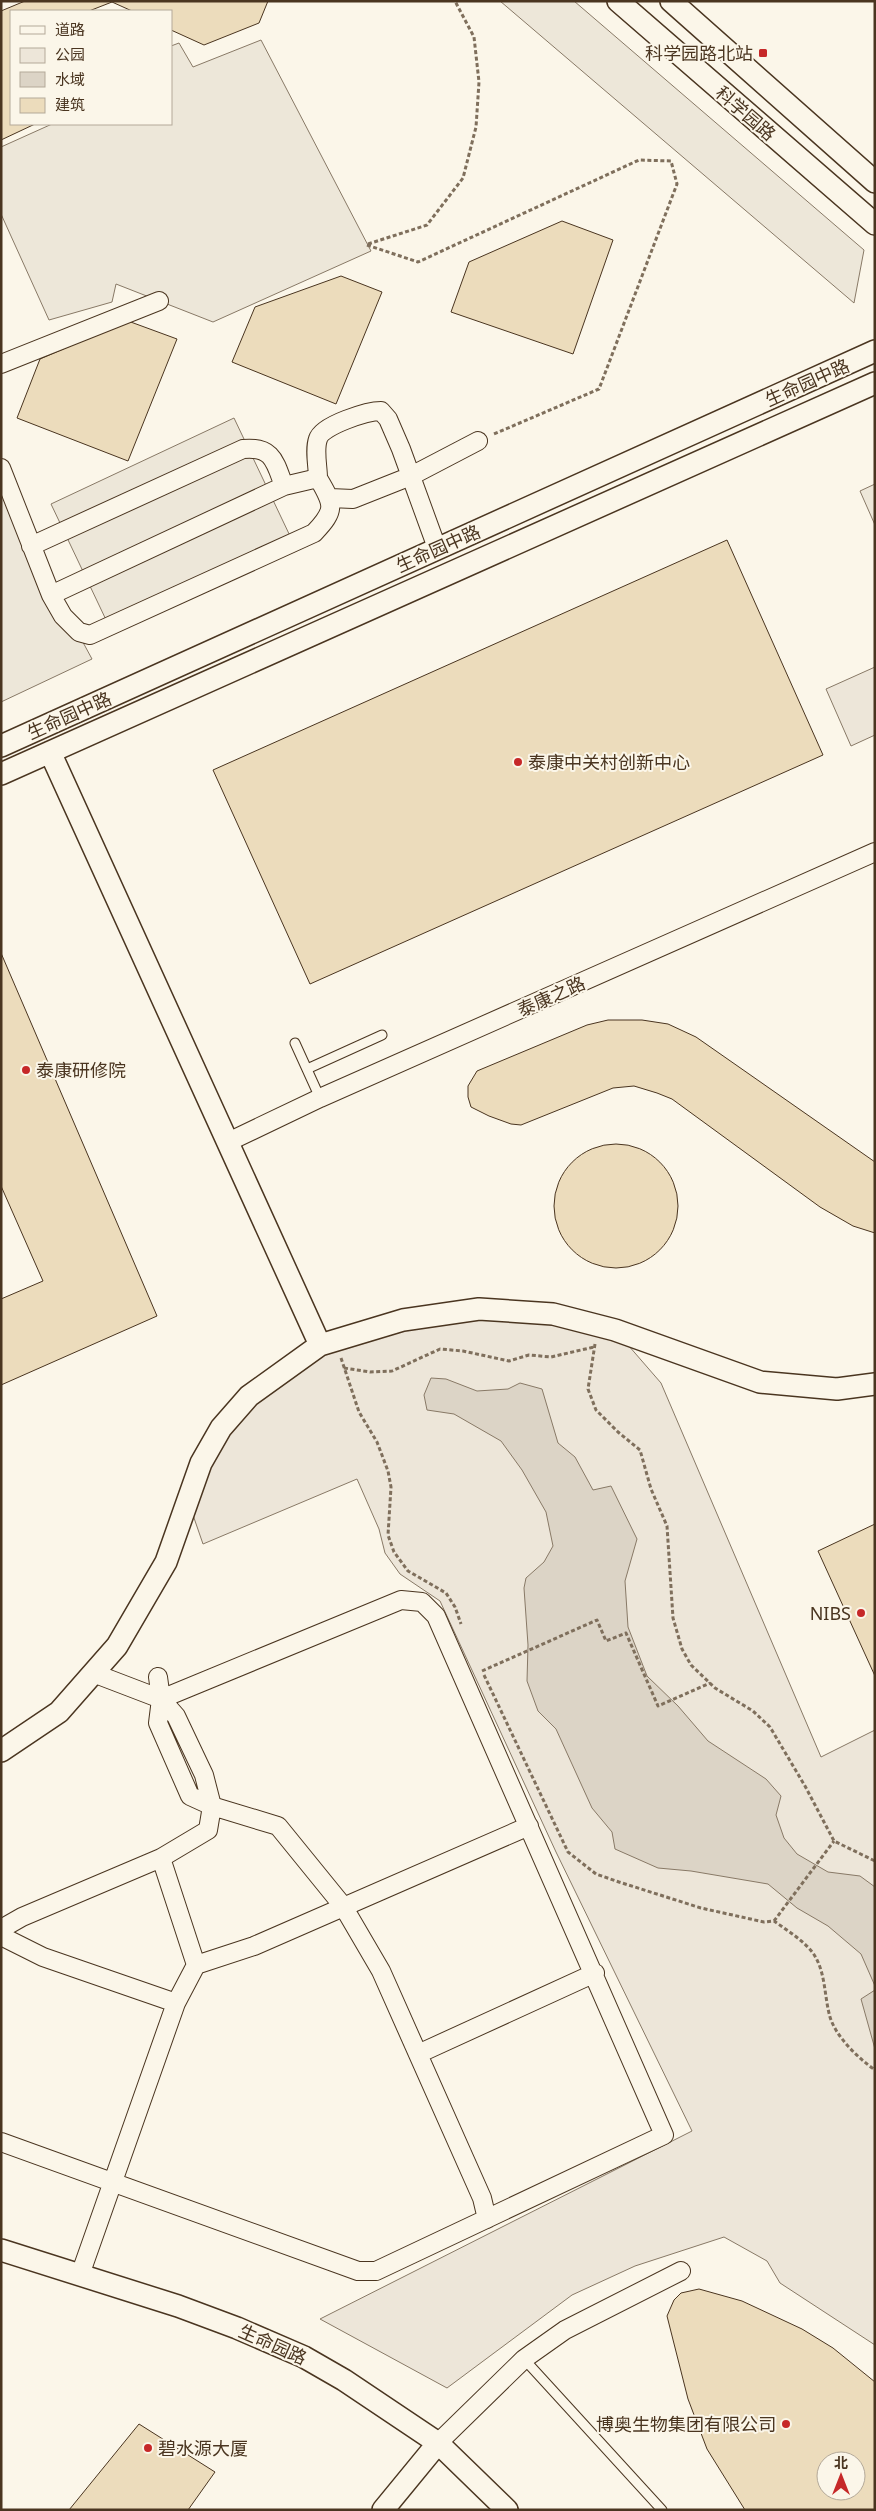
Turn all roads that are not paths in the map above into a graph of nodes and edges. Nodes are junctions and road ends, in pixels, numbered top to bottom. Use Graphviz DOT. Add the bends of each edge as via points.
graph roads {
  1 [pos="618,1"];
  2 [pos="671,1"];
  3 [pos="875,182"];
  4 [pos="875,224"];
  5 [pos="160,301"];
  6 [pos="875,351"];
  7 [pos="1,364"];
  8 [pos="875,383"];
  9 [pos="478,441"];
  10 [pos="1,468"];
  11 [pos="411,476"];
  12 [pos="318,478"];
  13 [pos="284,486"];
  14 [pos="330,498"];
  15 [pos="31,546"];
  16 [pos="437,548"];
  17 [pos="52,595"];
  18 [pos="1,746"];
  19 [pos="50,752"];
  20 [pos="1,774"];
  21 [pos="875,852"];
  22 [pos="382,1035"];
  23 [pos="295,1043"];
  24 [pos="307,1069"];
  25 [pos="320,1098"];
  26 [pos="228,1142"];
  27 [pos="329,1343"];
  28 [pos="875,1384"];
  29 [pos="93,1673"];
  30 [pos="158,1677"];
  31 [pos="161,1699"];
  32 [pos="1,1751"];
  33 [pos="212,1806"];
  34 [pos="529,1826"];
  35 [pos="161,1858"];
  36 [pos="343,1906"];
  37 [pos="1,1929"];
  38 [pos="1,1936"];
  39 [pos="196,1965"];
  40 [pos="595,1973"];
  41 [pos="176,2003"];
  42 [pos="418,2054"];
  43 [pos="1,2142"];
  44 [pos="112,2184"];
  45 [pos="487,2219"];
  46 [pos="1,2250"];
  47 [pos="681,2271"];
  48 [pos="80,2275"];
  49 [pos="524,2359"];
  50 [pos="438,2443"];
  51 [pos="383,2510"];
  52 [pos="507,2510"];
  53 [pos="662,2510"];
  1 -- 4 [label="street, 科学园路"];
  2 -- 3 [label="street, 科学园路"];
  5 -- 7 [label="street"];
  6 -- 16 [label="street, 生命园中路"];
  8 -- 19 [label="street, 生命园中路"];
  9 -- 11 [label="street"];
  10 -- 15 [label="street"];
  11 -- 12 [label="street" via="388,419 381,411 368,411 324,430 318,438"];
  11 -- 14 [label="street" via="353,499"];
  11 -- 16 [label="street"];
  12 -- 13 [label="street"];
  12 -- 14 [label="street"];
  13 -- 15 [label="street" via="272,457 264,450 243,449"];
  13 -- 17 [label="street"];
  14 -- 17 [label="street" via="332,510 314,533 90,635 79,632 63,616"];
  15 -- 17 [label="street"];
  16 -- 18 [label="street, 生命园中路"];
  19 -- 20 [label="street, 生命园中路"];
  19 -- 26 [label="street"];
  21 -- 25 [label="street, 泰康之路"];
  22 -- 24 [label="lane"];
  23 -- 24 [label="lane"];
  24 -- 25 [label="lane"];
  25 -- 26 [label="street, 泰康之路"];
  26 -- 27 [label="street"];
  27 -- 28 [label="street" via="403,1320 479,1309 553,1314 598,1326 760,1382 837,1389"];
  27 -- 29 [label="street" via="249,1396 221,1428 202,1463 166,1562 117,1646"];
  29 -- 31 [label="street"];
  29 -- 32 [label="street" via="59,1712"];
  30 -- 31 [label="street"];
  31 -- 33 [label="street" via="158,1723 190,1796"];
  31 -- 34 [label="street" via="401,1600 422,1602 436,1616"];
  33 -- 35 [label="street" via="208,1830"];
  33 -- 36 [label="street" via="278,1826"];
  34 -- 36 [label="street"];
  34 -- 40 [label="street"];
  35 -- 37 [label="street"];
  35 -- 39 [label="street"];
  36 -- 39 [label="street" via="254,1946"];
  36 -- 42 [label="street" via="381,1971"];
  38 -- 41 [label="street" via="43,1956"];
  39 -- 41 [label="street"];
  40 -- 42 [label="street"];
  40 -- 45 [label="street" via="664,2135"];
  41 -- 44 [label="street"];
  42 -- 45 [label="street" via="482,2198"];
  43 -- 44 [label="street"];
  44 -- 45 [label="street" via="358,2271 376,2271"];
  44 -- 48 [label="street"];
  46 -- 48 [label="street, 生命园路"];
  47 -- 49 [label="street" via="565,2330"];
  48 -- 50 [label="street, 生命园路" via="196,2312 304,2357"];
  49 -- 50 [label="street"];
  49 -- 53 [label="lane"];
  50 -- 51 [label="street"];
  50 -- 52 [label="street, 生命园路"];
}
